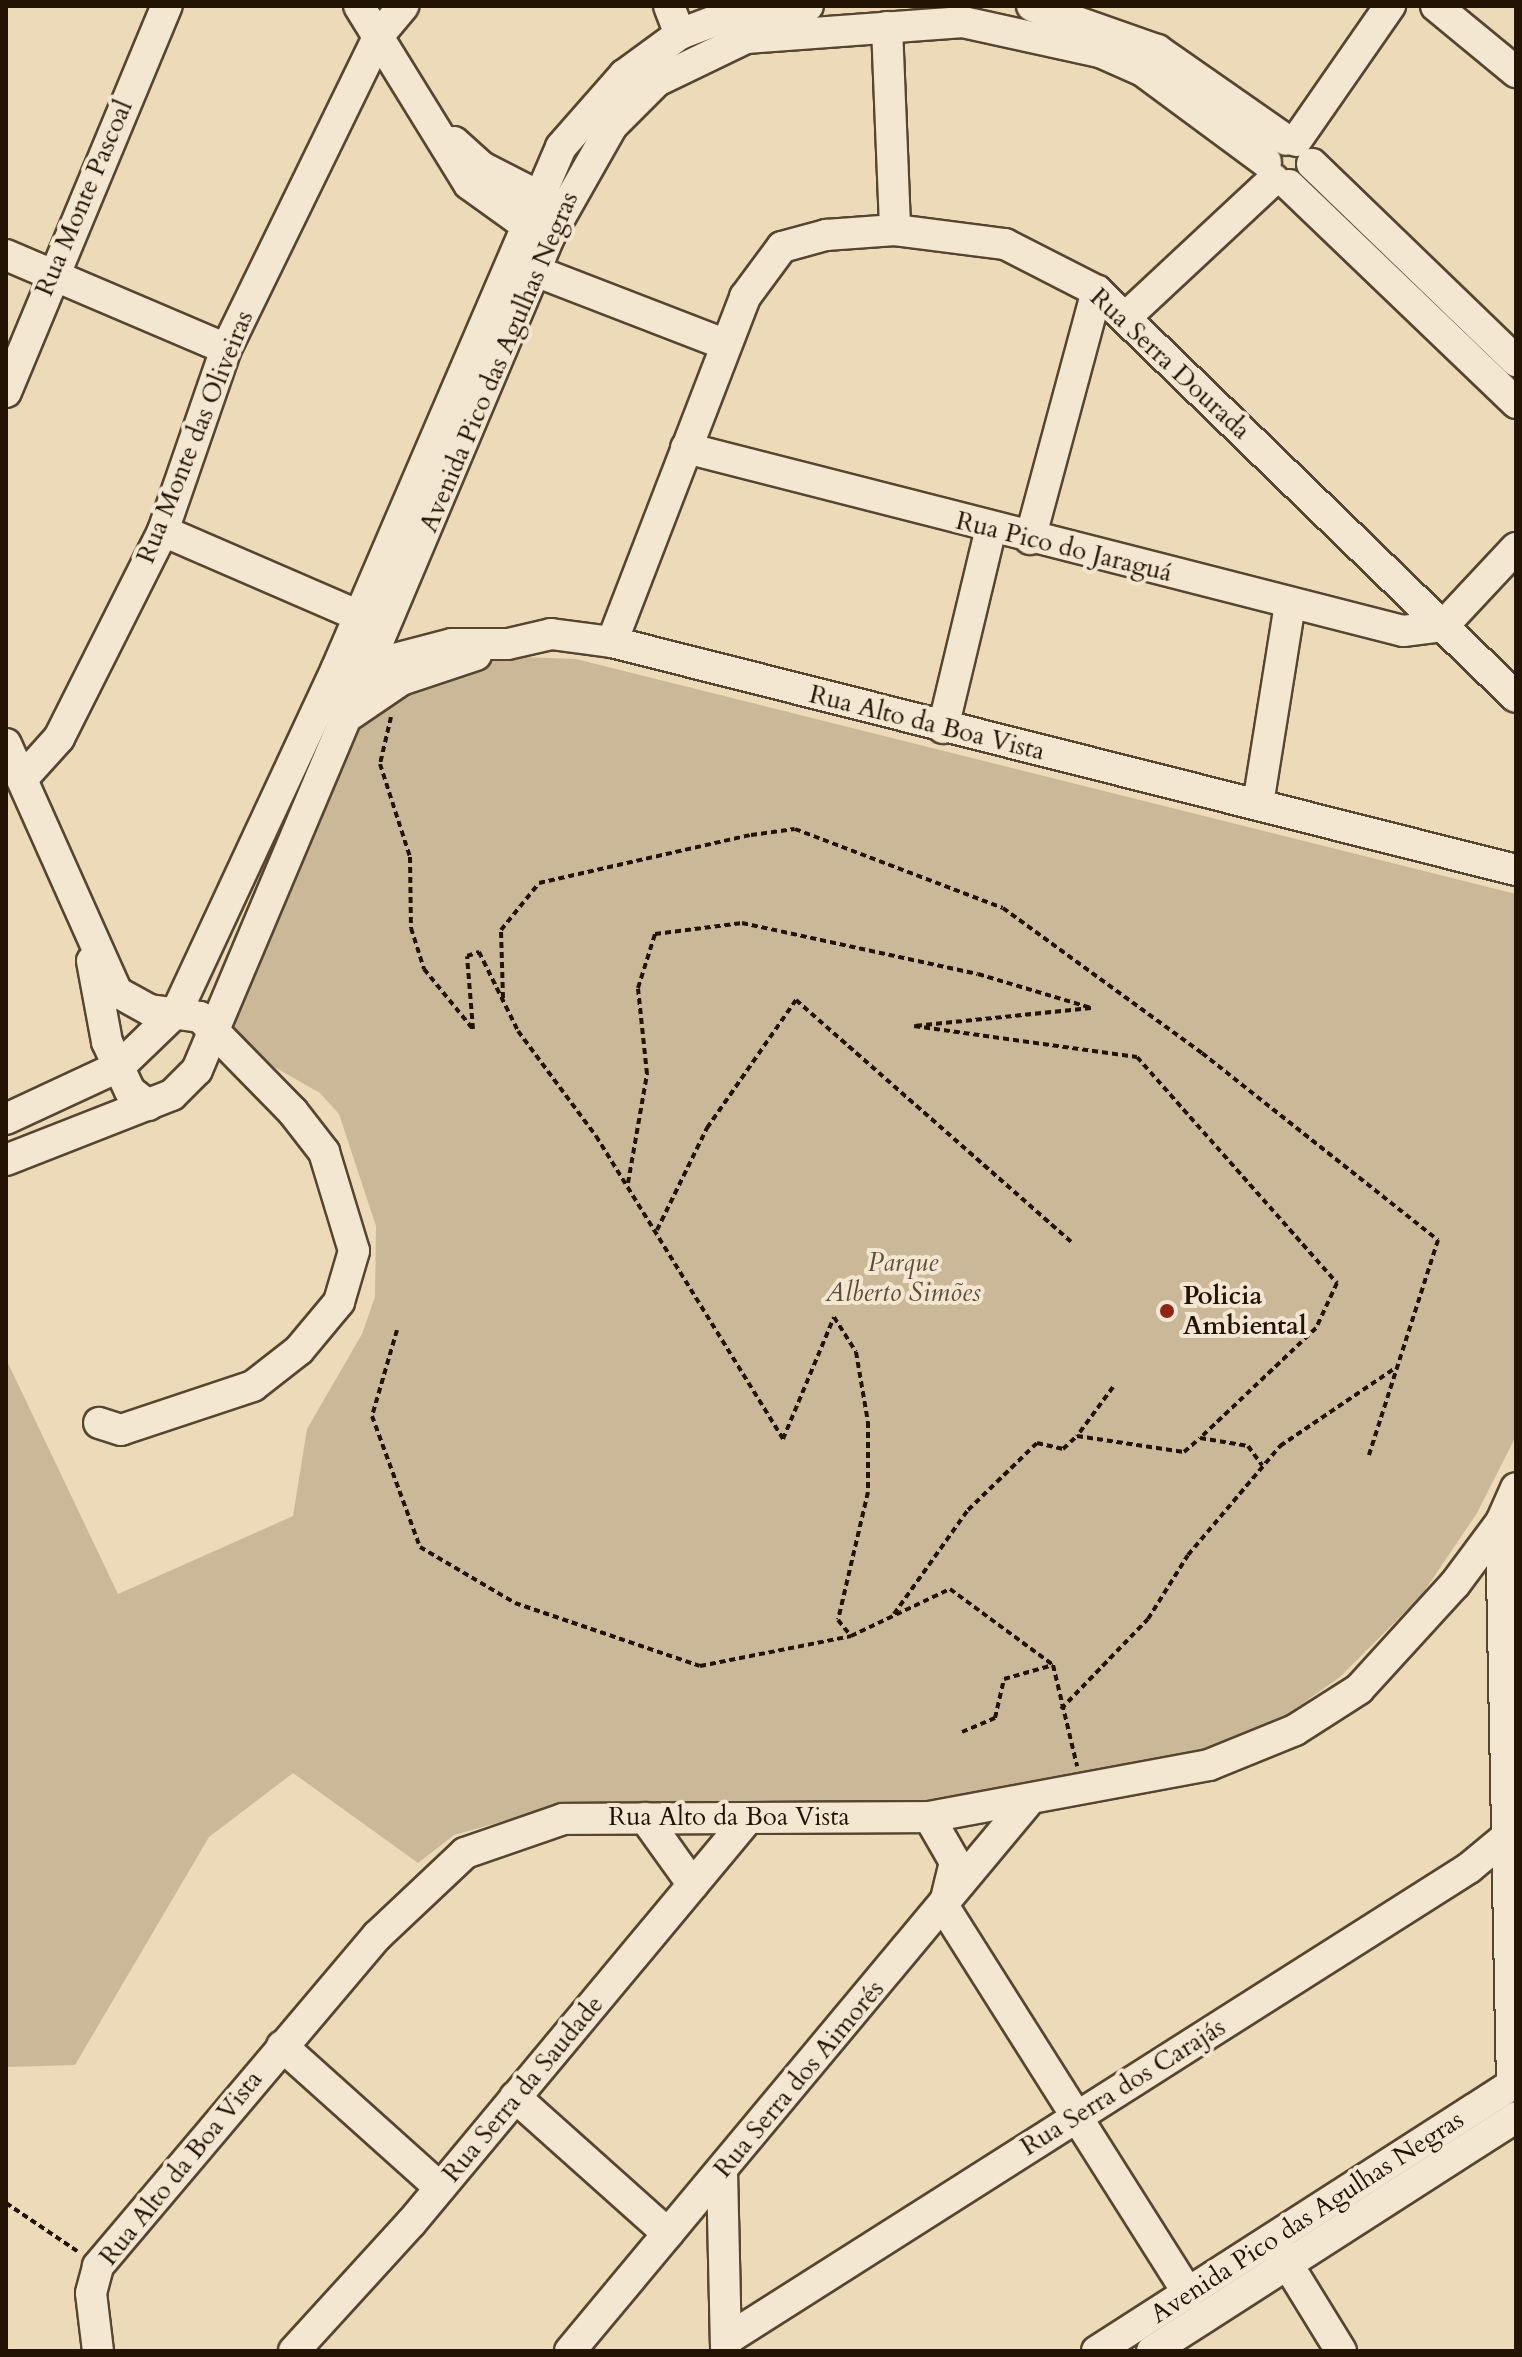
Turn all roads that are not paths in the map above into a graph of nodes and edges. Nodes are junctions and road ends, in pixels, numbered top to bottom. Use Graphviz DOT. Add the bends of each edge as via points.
graph roads {
  1 [pos="167,6"];
  2 [pos="359,6"];
  3 [pos="403,6"];
  4 [pos="669,6"];
  5 [pos="808,6"];
  6 [pos="1032,6"];
  7 [pos="1390,6"];
  8 [pos="1436,6"];
  9 [pos="887,27"];
  10 [pos="680,34"];
  11 [pos="379,35"];
  12 [pos="1514,65"];
  13 [pos="413,90"];
  14 [pos="1298,148"];
  15 [pos="1276,176"];
  16 [pos="550,202"];
  17 [pos="520,227"];
  18 [pos="895,230"];
  19 [pos="549,237"];
  20 [pos="6,255"];
  21 [pos="535,271"];
  22 [pos="51,274"];
  23 [pos="1097,291"];
  24 [pos="1126,317"];
  25 [pos="724,344"];
  26 [pos="226,349"];
  27 [pos="1516,361"];
  28 [pos="6,392"];
  29 [pos="1516,403"];
  30 [pos="686,448"];
  31 [pos="991,528"];
  32 [pos="163,531"];
  33 [pos="1030,539"];
  34 [pos="1516,548"];
  35 [pos="1290,604"];
  36 [pos="359,616"];
  37 [pos="1443,626"];
  38 [pos="612,642"];
  39 [pos="508,644"];
  40 [pos="372,666"];
  41 [pos="336,670"];
  42 [pos="1516,697"];
  43 [pos="351,714"];
  44 [pos="943,728"];
  45 [pos="6,744"];
  46 [pos="23,778"];
  47 [pos="1258,804"];
  48 [pos="1516,870"];
  49 [pos="90,939"];
  50 [pos="177,1011"];
  51 [pos="215,1032"];
  52 [pos="120,1066"];
  53 [pos="148,1105"];
  54 [pos="6,1119"];
  55 [pos="6,1160"];
  56 [pos="99,1423"];
  57 [pos="1516,1488"];
  58 [pos="1501,1522"];
  59 [pos="1026,1804"];
  60 [pos="929,1817"];
  61 [pos="645,1818"];
  62 [pos="745,1822"];
  63 [pos="1509,1837"];
  64 [pos="693,1885"];
  65 [pos="944,1907"];
  66 [pos="282,2046"];
  67 [pos="1514,2084"];
  68 [pos="515,2097"];
  69 [pos="1516,2117"];
  70 [pos="1074,2118"];
  71 [pos="722,2171"];
  72 [pos="440,2188"];
  73 [pos="668,2234"];
  74 [pos="1280,2252"];
  75 [pos="1188,2293"];
  76 [pos="726,2345"];
  77 [pos="98,2351"];
  78 [pos="294,2351"];
  79 [pos="570,2351"];
  80 [pos="1097,2351"];
  81 [pos="1152,2351"];
  82 [pos="1341,2351"];
  1 -- 22 [label="street, Rua Monte Pascoal"];
  2 -- 11 [label="street"];
  3 -- 11 [label="street, Rua Monte das Oliveiras"];
  4 -- 10 [label="street"];
  5 -- 10 [label="street, Avenida Pico das Agulhas Negras" via="741,11"];
  6 -- 14 [label="street" via="1157,50"];
  7 -- 14 [label="street"];
  8 -- 12 [label="street"];
  9 -- 15 [label="street, Avenida Pico das Agulhas Negras" via="963,22 1100,52 1187,100"];
  9 -- 16 [label="street, Avenida Pico das Agulhas Negras" via="746,38 657,81"];
  9 -- 18 [label="street"];
  10 -- 16 [label="street, Avenida Pico das Agulhas Negras" via="593,106"];
  11 -- 13 [label="street"];
  11 -- 26 [label="street, Rua Monte das Oliveiras"];
  13 -- 16 [label="street" via="482,167"];
  13 -- 17 [label="street" via="469,184"];
  14 -- 15 [label="street"];
  14 -- 15 [label="street"];
  14 -- 27 [label="street"];
  15 -- 24 [label="street"];
  15 -- 29 [label="street, Avenida Pico das Agulhas Negras"];
  16 -- 17 [label="street, Avenida Pico das Agulhas Negras"];
  16 -- 19 [label="street, Avenida Pico das Agulhas Negras"];
  17 -- 19 [label="street"];
  17 -- 36 [label="street, Avenida Pico das Agulhas Negras"];
  18 -- 23 [label="street, Rua Serra Dourada" via="1005,244"];
  18 -- 25 [label="street, Rua Serra Dourada" via="826,235 782,247 745,297"];
  19 -- 21 [label="street, Avenida Pico das Agulhas Negras"];
  20 -- 22 [label="street"];
  21 -- 25 [label="street"];
  21 -- 40 [label="street, Avenida Pico das Agulhas Negras"];
  22 -- 26 [label="street"];
  22 -- 28 [label="street, Rua Monte Pascoal"];
  23 -- 24 [label="street, Rua Serra Dourada"];
  23 -- 33 [label="street"];
  24 -- 37 [label="street, Rua Serra Dourada"];
  25 -- 30 [label="street, Rua Serra Dourada"];
  26 -- 32 [label="street, Rua Monte das Oliveiras"];
  30 -- 31 [label="street, Rua Pico do Jaraguá"];
  30 -- 38 [label="street, Rua Serra Dourada"];
  31 -- 33 [label="street, Rua Pico do Jaraguá"];
  31 -- 44 [label="street"];
  32 -- 36 [label="street"];
  32 -- 46 [label="street, Rua Monte das Oliveiras" via="59,738"];
  33 -- 35 [label="street, Rua Pico do Jaraguá"];
  34 -- 37 [label="street"];
  35 -- 37 [label="street, Rua Pico do Jaraguá" via="1385,629"];
  35 -- 47 [label="street"];
  36 -- 41 [label="street, Avenida Pico das Agulhas Negras"];
  37 -- 42 [label="street, Rua Serra Dourada"];
  38 -- 39 [label="street, Rua Alto da Boa Vista" via="551,634"];
  38 -- 44 [label="street, Rua Alto da Boa Vista"];
  39 -- 40 [label="street, Rua Alto da Boa Vista" via="452,644"];
  39 -- 43 [label="street" via="401,680"];
  40 -- 41 [label="street, Rua Alto da Boa Vista"];
  40 -- 43 [label="street, Avenida Pico das Agulhas Negras"];
  41 -- 50 [label="street, Avenida Pico das Agulhas Negras"];
  43 -- 51 [label="street, Avenida Pico das Agulhas Negras"];
  44 -- 47 [label="street, Rua Alto da Boa Vista"];
  45 -- 46 [label="street"];
  46 -- 49 [label="street"];
  47 -- 48 [label="street, Rua Alto da Boa Vista"];
  49 -- 50 [label="street" via="117,992 150,1010"];
  49 -- 52 [label="street" via="98,1009"];
  50 -- 51 [label="street" via="200,1017"];
  50 -- 52 [label="street, Avenida Pico das Agulhas Negras"];
  51 -- 53 [label="street, Avenida Pico das Agulhas Negras" via="197,1070 172,1095"];
  51 -- 56 [label="street" via="324,1152 354,1251 339,1302 299,1350 253,1386 121,1430"];
  52 -- 53 [label="street" via="130,1091"];
  52 -- 54 [label="street, Avenida Pico das Agulhas Negras"];
  53 -- 55 [label="street, Avenida Pico das Agulhas Negras"];
  57 -- 58 [label="street, Rua Alto da Boa Vista"];
  58 -- 59 [label="street, Rua Alto da Boa Vista" via="1409,1641 1359,1689 1237,1755"];
  58 -- 63 [label="street"];
  59 -- 60 [label="street, Rua Alto da Boa Vista"];
  59 -- 65 [label="street, Rua Serra dos Aimorés"];
  60 -- 62 [label="street, Rua Alto da Boa Vista"];
  60 -- 65 [label="street" via="955,1862"];
  61 -- 62 [label="street, Rua Alto da Boa Vista"];
  61 -- 64 [label="street"];
  61 -- 66 [label="street, Rua Alto da Boa Vista" via="563,1819 465,1853 377,1936"];
  62 -- 64 [label="street, Rua Serra da Saudade"];
  63 -- 67 [label="street"];
  63 -- 70 [label="street, Rua Serra dos Carajás"];
  64 -- 68 [label="street, Rua Serra da Saudade"];
  65 -- 70 [label="street"];
  65 -- 71 [label="street, Rua Serra dos Aimorés"];
  66 -- 72 [label="street"];
  66 -- 77 [label="street, Rua Alto da Boa Vista" via="98,2266 91,2293"];
  67 -- 74 [label="street, Avenida Pico das Agulhas Negras"];
  68 -- 72 [label="street, Rua Serra da Saudade"];
  68 -- 73 [label="street"];
  69 -- 74 [label="street, Avenida Pico das Agulhas Negras"];
  70 -- 75 [label="street"];
  70 -- 76 [label="street, Rua Serra dos Carajás"];
  71 -- 73 [label="street, Rua Serra dos Aimorés"];
  71 -- 76 [label="street"];
  72 -- 78 [label="street, Rua Serra da Saudade"];
  73 -- 79 [label="street, Rua Serra dos Aimorés"];
  74 -- 75 [label="street, Avenida Pico das Agulhas Negras"];
  74 -- 81 [label="street, Avenida Pico das Agulhas Negras"];
  74 -- 82 [label="street"];
  75 -- 80 [label="street, Avenida Pico das Agulhas Negras"];
}
